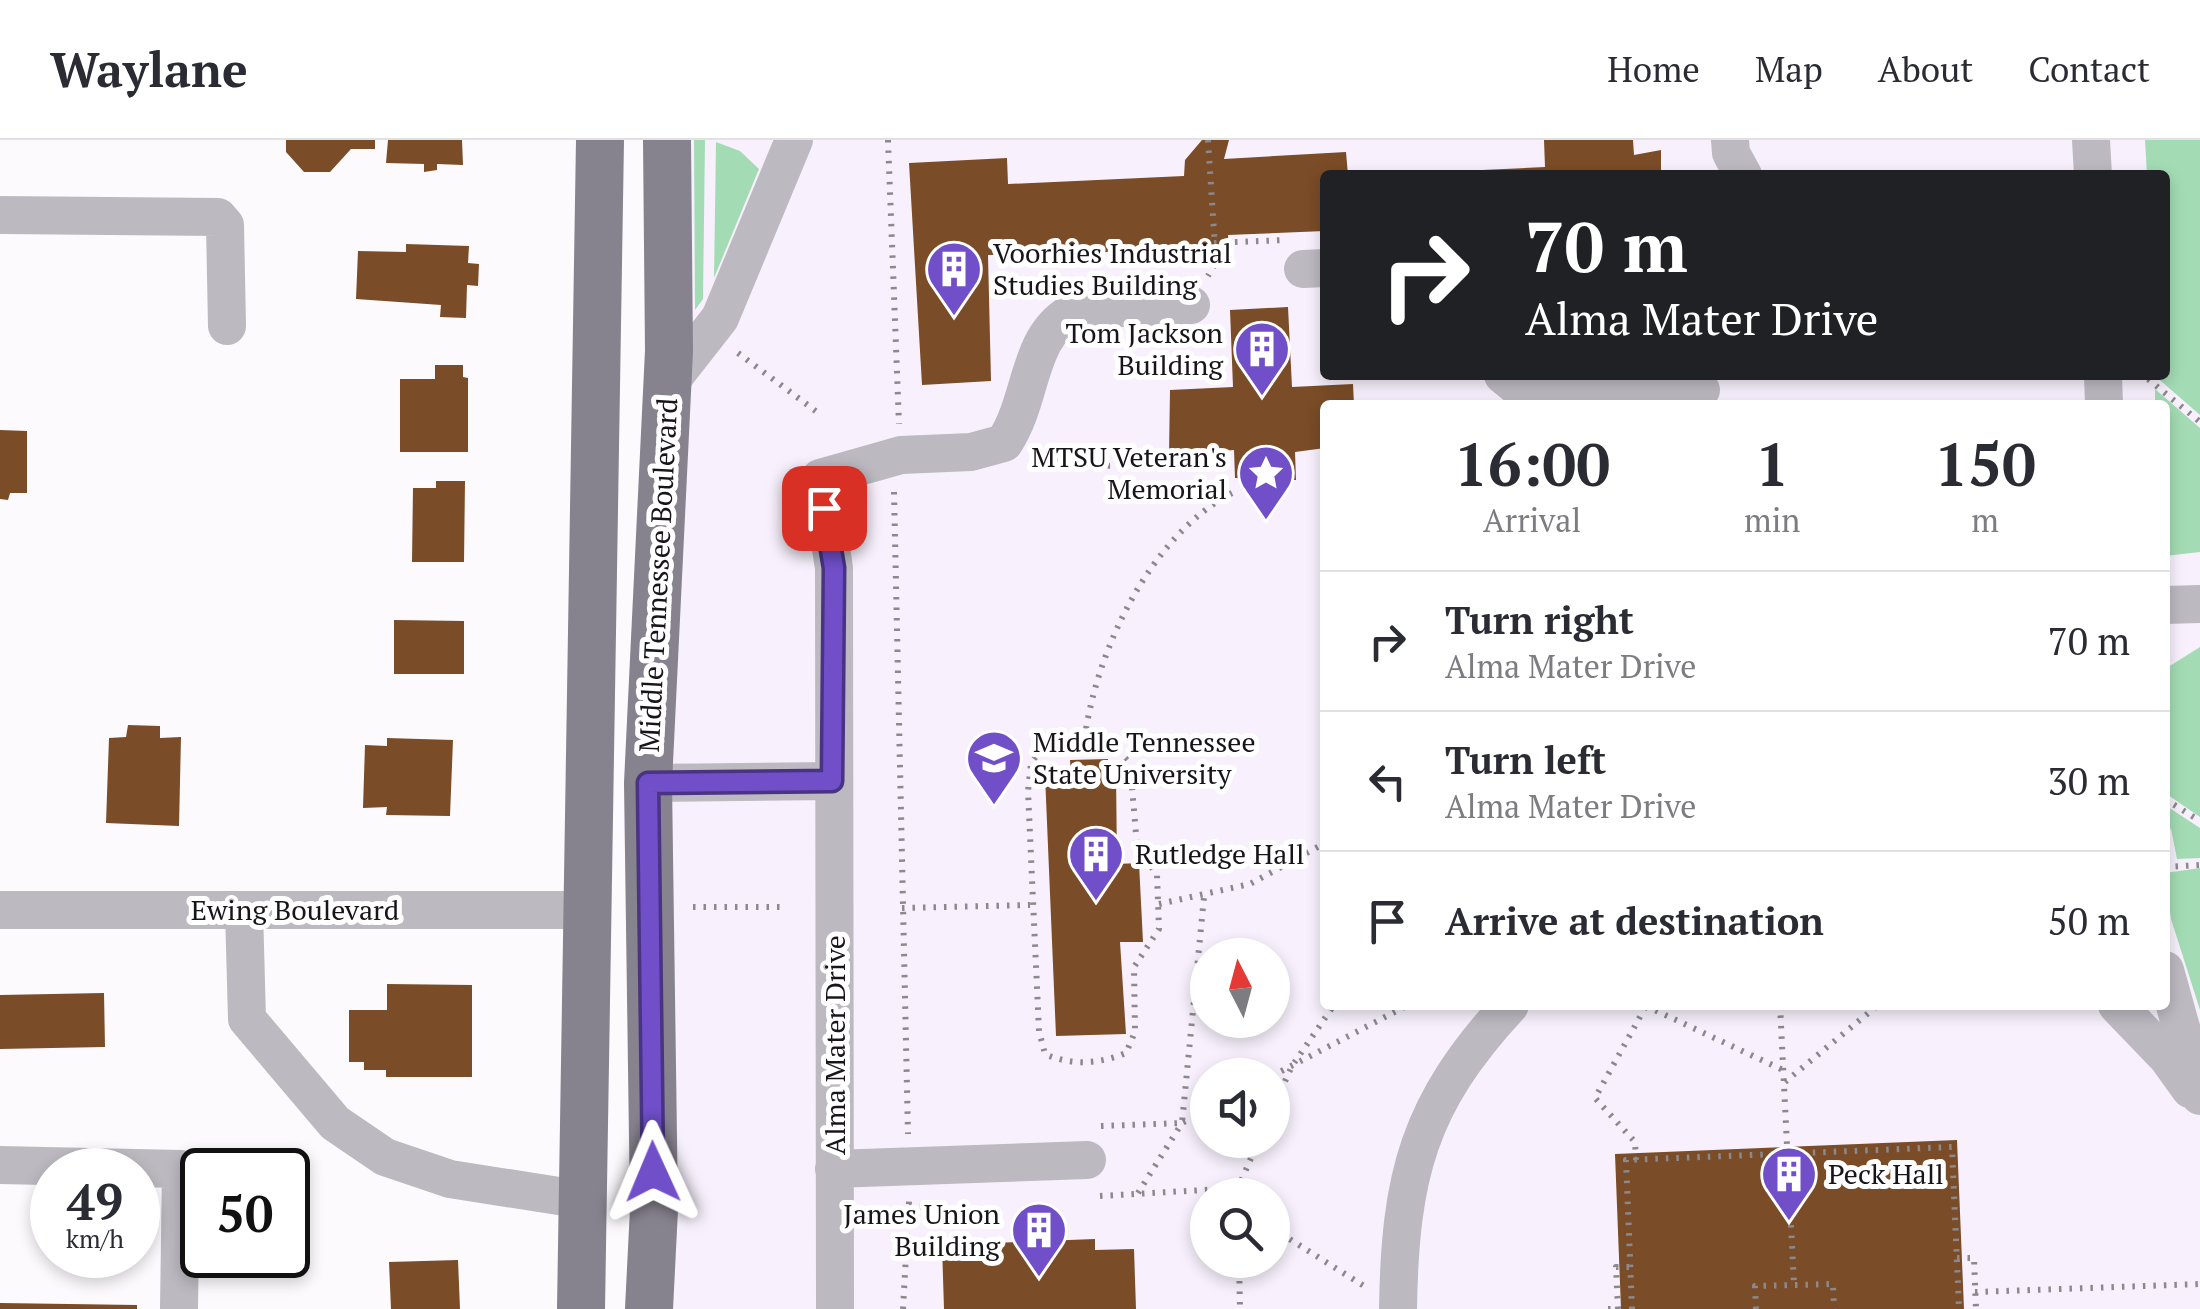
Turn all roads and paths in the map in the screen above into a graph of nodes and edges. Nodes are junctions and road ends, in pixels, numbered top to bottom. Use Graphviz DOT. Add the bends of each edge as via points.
graph roads {
  1 [pos="600,140"];
  2 [pos="668,140"];
  3 [pos="794,140"];
  4 [pos="888,140"];
  5 [pos="1208,140"];
  6 [pos="1730,140"];
  7 [pos="2092,140"];
  8 [pos="1740,170"];
  9 [pos="2093,170"];
  10 [pos="0,216"];
  11 [pos="1214,242"];
  12 [pos="1305,258"];
  13 [pos="1191,304"];
  14 [pos="226,326"];
  15 [pos="737,352"];
  16 [pos="1509,380"];
  17 [pos="2149,380"];
  18 [pos="666,387"];
  19 [pos="1702,390"];
  20 [pos="1643,398"];
  21 [pos="817,412"];
  22 [pos="2200,422"];
  23 [pos="1004,443"];
  24 [pos="901,454"];
  25 [pos="1153,465"];
  26 [pos="1232,493"];
  27 [pos="2200,604"];
  28 [pos="2170,605"];
  29 [pos="1084,744"];
  30 [pos="832,781"];
  31 [pos="648,783"];
  32 [pos="2170,802"];
  33 [pos="2200,822"];
  34 [pos="1320,846"];
  35 [pos="2200,865"];
  36 [pos="2170,867"];
  37 [pos="1204,896"];
  38 [pos="1159,904"];
  39 [pos="1030,906"];
  40 [pos="693,907"];
  41 [pos="782,907"];
  42 [pos="902,908"];
  43 [pos="0,910"];
  44 [pos="244,910"];
  45 [pos="589,910"];
  46 [pos="2170,989"];
  47 [pos="1331,1010"];
  48 [pos="1398,1010"];
  49 [pos="1505,1010"];
  50 [pos="1642,1010"];
  51 [pos="1656,1010"];
  52 [pos="1780,1010"];
  53 [pos="1872,1010"];
  54 [pos="2122,1010"];
  55 [pos="1292,1066"];
  56 [pos="1290,1070"];
  57 [pos="1783,1070"];
  58 [pos="1784,1082"];
  59 [pos="2200,1100"];
  60 [pos="1190,1119"];
  61 [pos="1182,1123"];
  62 [pos="1788,1154"];
  63 [pos="1087,1160"];
  64 [pos="1636,1160"];
  65 [pos="0,1165"];
  66 [pos="909,1166"];
  67 [pos="834,1169"];
  68 [pos="1138,1194"];
  69 [pos="584,1200"];
  70 [pos="1290,1239"];
  71 [pos="1957,1258"];
  72 [pos="1630,1267"];
  73 [pos="1239,1278"];
  74 [pos="2200,1284"];
  75 [pos="1794,1285"];
  76 [pos="1975,1292"];
  77 [pos="1384,1299"];
  78 [pos="179,1309"];
  79 [pos="581,1309"];
  80 [pos="650,1309"];
  81 [pos="835,1309"];
  82 [pos="904,1309"];
  83 [pos="1240,1309"];
  84 [pos="1608,1309"];
  85 [pos="1618,1309"];
  86 [pos="1632,1309"];
  87 [pos="1756,1309"];
  88 [pos="1834,1309"];
  89 [pos="1959,1309"];
  90 [pos="1976,1309"];
  1 -- 45 [label="main road, Middle Tennessee Boulevard"];
  2 -- 18 [label="main road, Middle Tennessee Boulevard"];
  3 -- 18 [label="street" via="720,318"];
  4 -- 24 [label="path"];
  5 -- 11 [label="path"];
  6 -- 8 [label="street"];
  7 -- 9 [label="street"];
  10 -- 14 [label="street" via="218,217 225,224"];
  11 -- 12 [label="path"];
  11 -- 13 [label="path" via="1216,262"];
  13 -- 23 [label="street" via="1076,310 1059,318 1042,338 1021,418"];
  15 -- 21 [label="path"];
  16 -- 20 [label="street" via="1525,393"];
  17 -- 22 [label="path"];
  18 -- 31 [label="main road, Middle Tennessee Boulevard"];
  19 -- 20 [label="street"];
  23 -- 24 [label="street" via="971,452"];
  23 -- 25 [label="path" via="1046,460"];
  24 -- 30 [label="street, Alma Mater Drive" via="820,478 834,568"];
  24 -- 42 [label="path" via="903,483 891,496 891,514"];
  26 -- 29 [label="path" via="1167,548 1135,596 1107,648"];
  27 -- 28 [label="street"];
  29 -- 38 [label="path" via="1119,752 1130,763 1137,846 1156,875"];
  29 -- 39 [label="path" via="1054,745 1030,763"];
  30 -- 31 [label="street"];
  30 -- 67 [label="street, Alma Mater Drive"];
  31 -- 80 [label="main road, Middle Tennessee Boulevard"];
  32 -- 33 [label="path"];
  34 -- 37 [label="path" via="1250,884"];
  35 -- 36 [label="path"];
  37 -- 38 [label="path"];
  37 -- 61 [label="path"];
  38 -- 39 [label="path" via="1159,929 1134,967 1135,1032 1126,1053 1064,1063 1045,1054 1039,1031"];
  39 -- 42 [label="path"];
  40 -- 41 [label="path"];
  42 -- 66 [label="path"];
  43 -- 44 [label="street, Ewing Boulevard"];
  44 -- 45 [label="street, Ewing Boulevard"];
  44 -- 69 [label="street" via="247,1019 335,1123 385,1157 450,1179"];
  45 -- 69 [label="main road, Middle Tennessee Boulevard"];
  46 -- 59 [label="street"];
  47 -- 55 [label="path"];
  48 -- 55 [label="path"];
  49 -- 77 [label="street" via="1472,1046 1418,1142"];
  50 -- 64 [label="path" via="1596,1098 1635,1142"];
  51 -- 57 [label="path"];
  52 -- 57 [label="path"];
  53 -- 58 [label="path"];
  54 -- 59 [label="street"];
  55 -- 56 [label="path"];
  57 -- 58 [label="path"];
  58 -- 62 [label="path"];
  60 -- 61 [label="path"];
  61 -- 68 [label="path"];
  62 -- 64 [label="path"];
  62 -- 71 [label="path" via="1952,1147"];
  62 -- 75 [label="path"];
  63 -- 66 [label="street"];
  64 -- 72 [label="path" via="1626,1160"];
  65 -- 78 [label="street" via="181,1169"];
  66 -- 67 [label="street"];
  66 -- 82 [label="path"];
  67 -- 81 [label="street, Alma Mater Drive"];
  69 -- 79 [label="main road, Middle Tennessee Boulevard"];
  70 -- 77 [label="path"];
  71 -- 76 [label="path" via="1974,1258"];
  71 -- 89 [label="path"];
  72 -- 85 [label="path" via="1616,1267"];
  72 -- 86 [label="path"];
  73 -- 83 [label="path"];
  74 -- 76 [label="path"];
  75 -- 87 [label="path" via="1755,1286"];
  75 -- 88 [label="path" via="1833,1284"];
  76 -- 90 [label="path"];
  84 -- 85 [label="path"];
}
